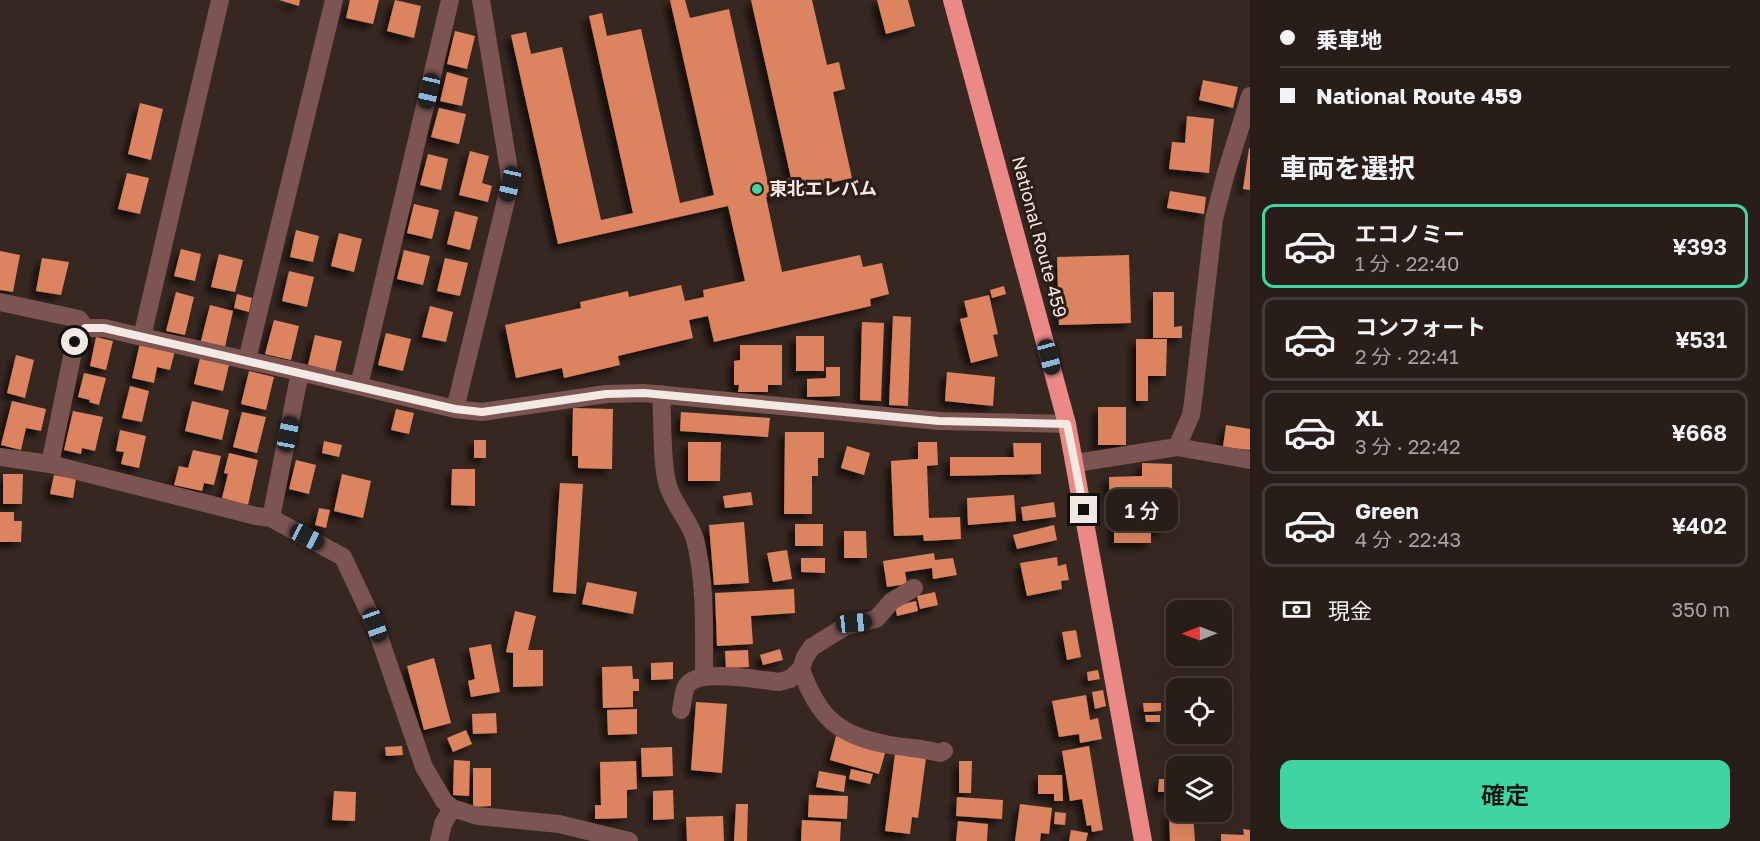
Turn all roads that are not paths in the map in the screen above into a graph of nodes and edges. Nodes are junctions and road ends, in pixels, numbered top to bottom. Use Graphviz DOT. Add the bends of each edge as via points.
graph roads {
  1 [pos="220,0"];
  2 [pos="334,0"];
  3 [pos="450,0"];
  4 [pos="481,0"];
  5 [pos="952,0"];
  6 [pos="1250,96"];
  7 [pos="0,302"];
  8 [pos="85,328"];
  9 [pos="142,337"];
  10 [pos="247,360"];
  11 [pos="300,372"];
  12 [pos="359,386"];
  13 [pos="661,394"];
  14 [pos="455,409"];
  15 [pos="1067,424"];
  16 [pos="1177,447"];
  17 [pos="0,457"];
  18 [pos="1250,460"];
  19 [pos="1076,463"];
  20 [pos="50,464"];
  21 [pos="271,518"];
  22 [pos="914,588"];
  23 [pos="801,669"];
  24 [pos="704,676"];
  25 [pos="681,710"];
  26 [pos="944,751"];
  27 [pos="452,808"];
  28 [pos="439,841"];
  29 [pos="628,841"];
  30 [pos="1143,841"];
  1 -- 9 [label="street"];
  2 -- 10 [label="street"];
  3 -- 12 [label="street"];
  4 -- 14 [label="street" via="510,184"];
  5 -- 15 [label="highway, National Route 459"];
  6 -- 16 [label="street" via="1214,219 1191,415"];
  7 -- 8 [label="street" via="79,319"];
  8 -- 9 [label="street"];
  8 -- 20 [label="street" via="75,342"];
  9 -- 10 [label="street"];
  10 -- 11 [label="street"];
  11 -- 12 [label="street"];
  11 -- 21 [label="street"];
  12 -- 14 [label="street"];
  13 -- 14 [label="street" via="606,394 482,412"];
  13 -- 15 [label="street" via="939,421"];
  13 -- 24 [label="street" via="668,486 694,539 699,566"];
  15 -- 19 [label="highway, National Route 459"];
  16 -- 18 [label="street"];
  16 -- 19 [label="street"];
  17 -- 20 [label="street"];
  19 -- 30 [label="highway, National Route 459"];
  20 -- 21 [label="street"];
  21 -- 27 [label="street" via="343,557 375,625 424,767"];
  22 -- 23 [label="street" via="892,601 876,619 846,626 812,646"];
  23 -- 24 [label="street" via="790,679 779,682"];
  23 -- 26 [label="street" via="810,694 843,731 890,745"];
  24 -- 25 [label="street" via="686,685"];
  27 -- 28 [label="street"];
  27 -- 29 [label="street" via="478,816 559,824"];
}
